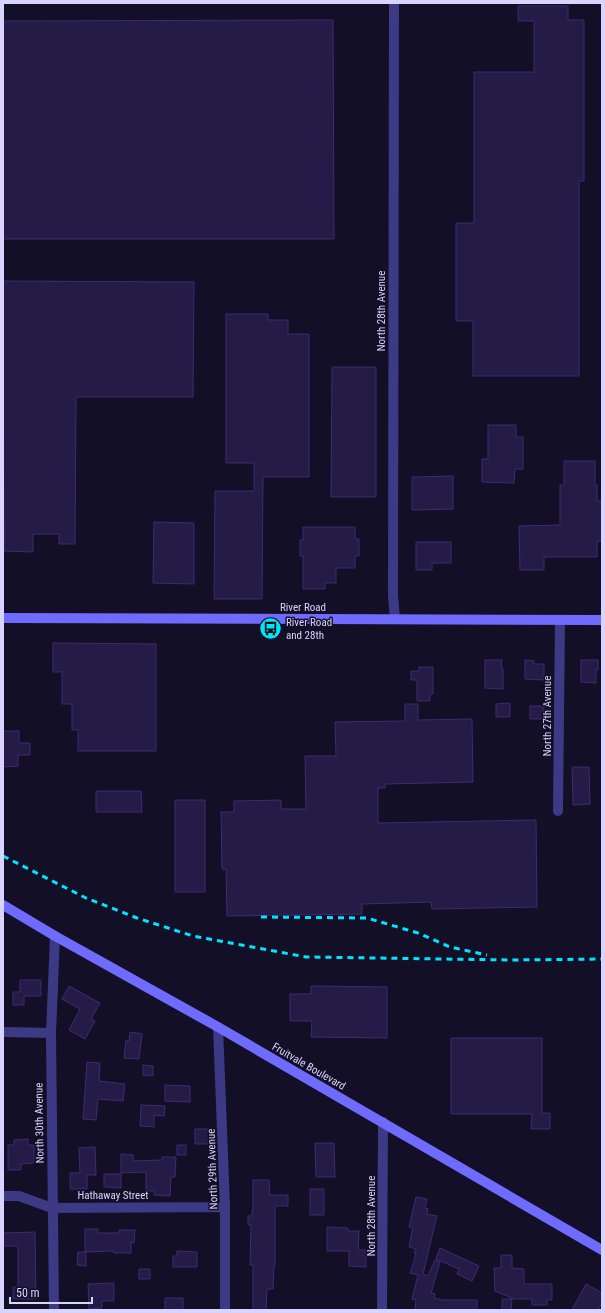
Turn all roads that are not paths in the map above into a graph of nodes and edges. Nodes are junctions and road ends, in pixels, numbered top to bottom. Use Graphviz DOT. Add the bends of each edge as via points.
graph roads {
  1 [pos="394,3"];
  2 [pos="3,618"];
  3 [pos="394,619"];
  4 [pos="560,620"];
  5 [pos="602,620"];
  6 [pos="558,811"];
  7 [pos="3,905"];
  8 [pos="55,936"];
  9 [pos="218,1027"];
  10 [pos="3,1032"];
  11 [pos="51,1033"];
  12 [pos="383,1122"];
  13 [pos="3,1196"];
  14 [pos="225,1207"];
  15 [pos="52,1208"];
  16 [pos="602,1250"];
  17 [pos="54,1310"];
  18 [pos="225,1310"];
  19 [pos="382,1310"];
  1 -- 3 [label="street, North 28th Avenue"];
  2 -- 3 [label="main road, River Road"];
  3 -- 4 [label="main road, River Road"];
  4 -- 5 [label="main road, River Road"];
  4 -- 6 [label="street, North 27th Avenue"];
  7 -- 8 [label="main road, Fruitvale Boulevard"];
  8 -- 9 [label="main road, Fruitvale Boulevard"];
  8 -- 11 [label="street, North 30th Avenue"];
  9 -- 12 [label="main road, Fruitvale Boulevard"];
  9 -- 14 [label="street, North 29th Avenue"];
  10 -- 11 [label="street"];
  11 -- 15 [label="street, North 30th Avenue"];
  12 -- 16 [label="main road, Fruitvale Boulevard"];
  12 -- 19 [label="street, North 28th Avenue"];
  13 -- 15 [label="street, Hathaway Street" via="19,1196"];
  14 -- 15 [label="street, Hathaway Street"];
  14 -- 18 [label="street, North 29th Avenue"];
  15 -- 17 [label="street, North 30th Avenue"];
}
